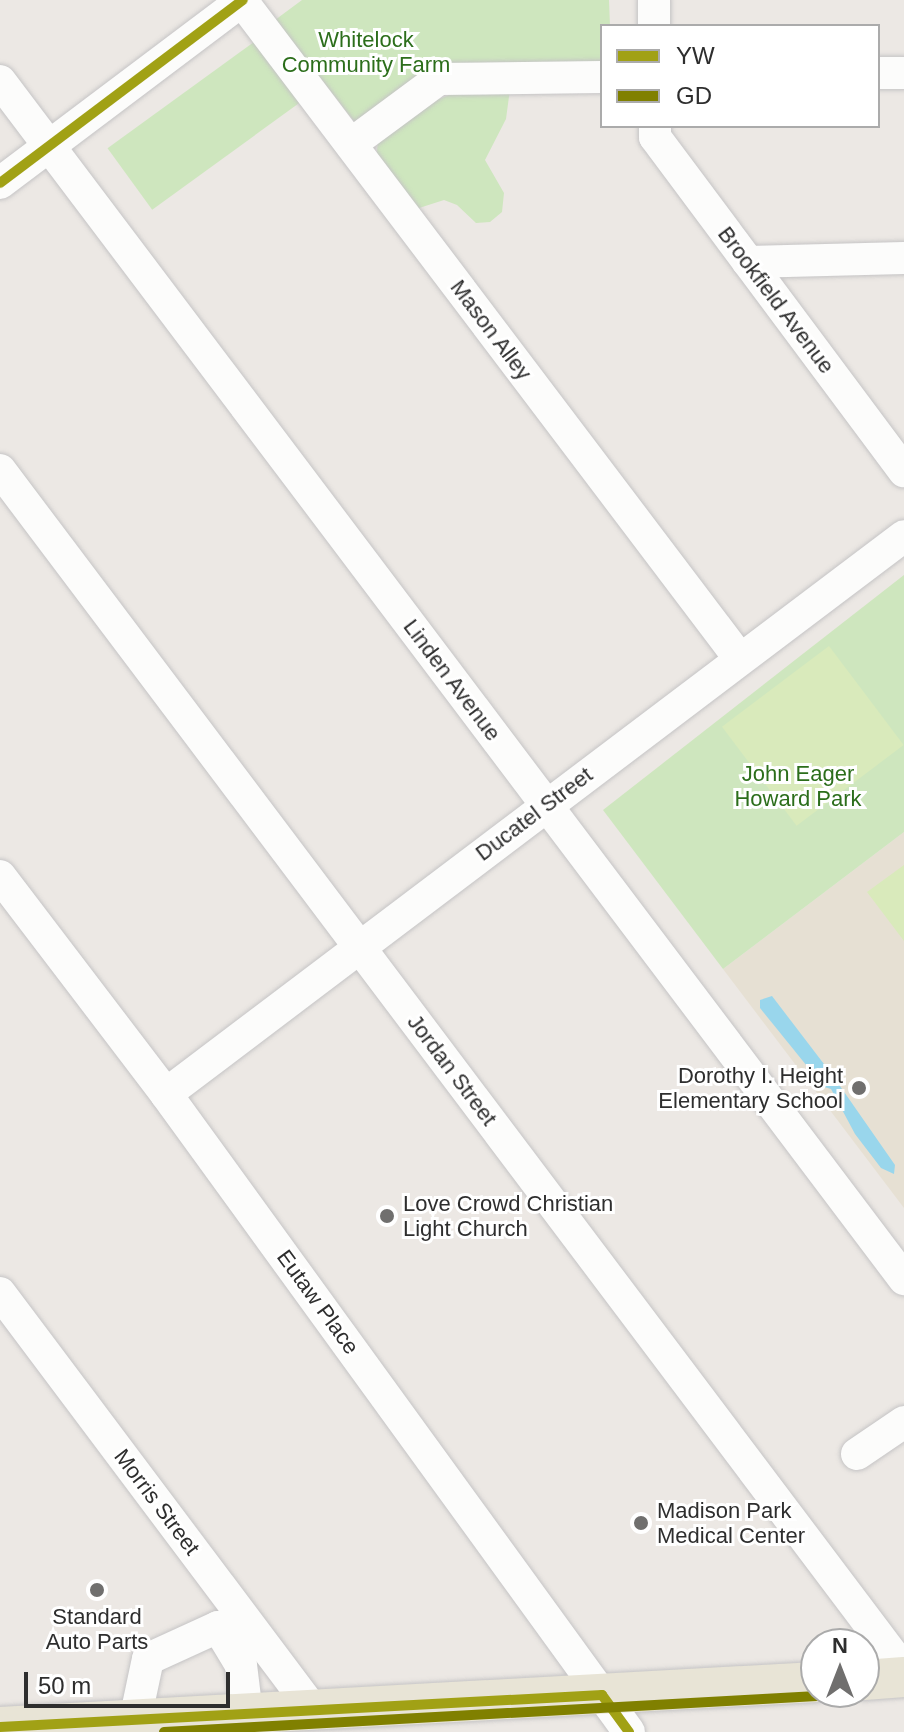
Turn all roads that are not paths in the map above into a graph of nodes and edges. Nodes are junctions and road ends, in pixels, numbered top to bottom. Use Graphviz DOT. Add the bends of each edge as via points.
graph roads {
  1 [pos="243,0"];
  2 [pos="654,0"];
  3 [pos="654,24"];
  4 [pos="880,73"];
  5 [pos="904,73"];
  6 [pos="600,77"];
  7 [pos="0,81"];
  8 [pos="655,128"];
  9 [pos="351,144"];
  10 [pos="49,146"];
  11 [pos="0,183"];
  12 [pos="904,258"];
  13 [pos="748,262"];
  14 [pos="0,470"];
  15 [pos="904,471"];
  16 [pos="904,536"];
  17 [pos="740,659"];
  18 [pos="546,805"];
  19 [pos="0,876"];
  20 [pos="358,945"];
  21 [pos="166,1094"];
  22 [pos="904,1279"];
  23 [pos="0,1293"];
  24 [pos="904,1422"];
  25 [pos="857,1454"];
  26 [pos="904,1670"];
  27 [pos="904,1677"];
  28 [pos="880,1679"];
  29 [pos="800,1683"];
  30 [pos="602,1695"];
  31 [pos="313,1710"];
  32 [pos="247,1714"];
  33 [pos="135,1720"];
  34 [pos="0,1727"];
  35 [pos="629,1732"];
  1 -- 9 [label="street, Mason Alley"];
  1 -- 10 [label="street"];
  2 -- 3 [label="street"];
  4 -- 5 [label="street"];
  6 -- 9 [label="street" via="439,79"];
  7 -- 10 [label="street, Linden Avenue"];
  8 -- 13 [label="street, Brookfield Avenue" via="655,137"];
  9 -- 17 [label="street, Mason Alley"];
  10 -- 11 [label="street"];
  10 -- 18 [label="street, Linden Avenue"];
  12 -- 13 [label="street"];
  13 -- 15 [label="street, Brookfield Avenue"];
  14 -- 20 [label="street, Jordan Street"];
  16 -- 17 [label="street, Ducatel Street"];
  17 -- 18 [label="street, Ducatel Street"];
  18 -- 20 [label="street, Ducatel Street"];
  18 -- 22 [label="street, Linden Avenue"];
  19 -- 21 [label="street, Eutaw Place"];
  20 -- 21 [label="street, Ducatel Street"];
  20 -- 26 [label="street, Jordan Street"];
  21 -- 30 [label="street, Eutaw Place"];
  23 -- 31 [label="street, Morris Street"];
  24 -- 25 [label="street"];
  27 -- 28 [label="main road"];
  29 -- 30 [label="main road"];
  30 -- 31 [label="main road"];
  30 -- 35 [label="street, Eutaw Place"];
  31 -- 32 [label="main road"];
  32 -- 33 [label="main road"];
  32 -- 33 [label="street" via="241,1665 218,1627 148,1659"];
  33 -- 34 [label="main road"];
}
